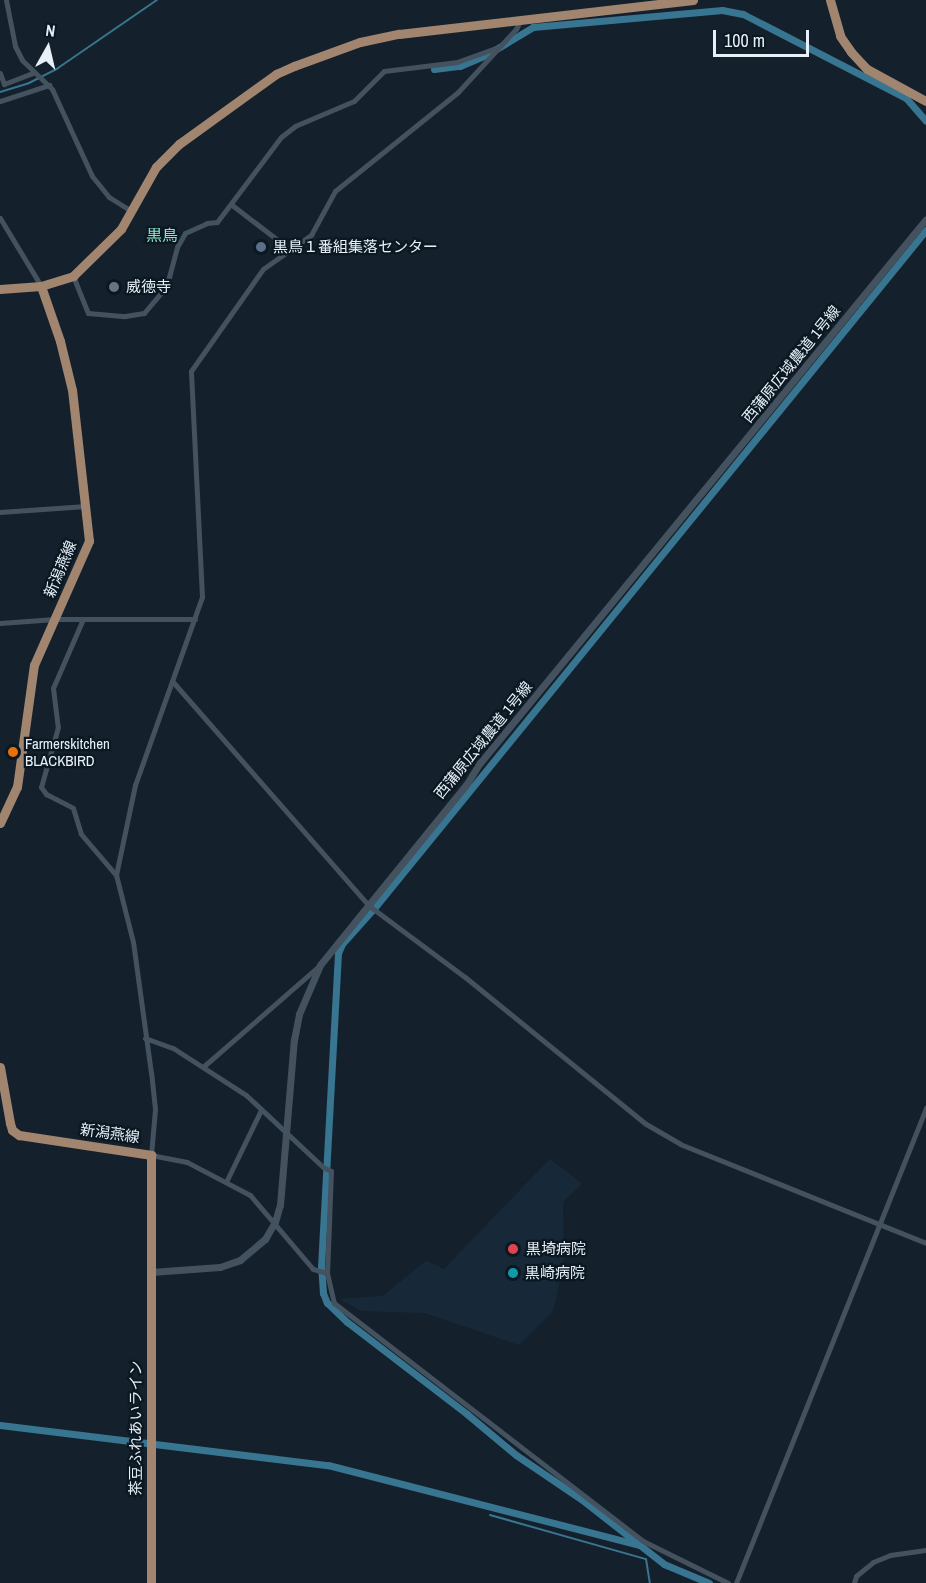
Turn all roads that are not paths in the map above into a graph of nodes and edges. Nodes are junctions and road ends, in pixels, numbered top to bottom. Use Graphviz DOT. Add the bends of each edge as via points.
graph roads {
  1 [pos="6,0"];
  2 [pos="614,0"];
  3 [pos="693,0"];
  4 [pos="830,0"];
  5 [pos="614,10"];
  6 [pos="520,21"];
  7 [pos="498,47"];
  8 [pos="0,74"];
  9 [pos="35,74"];
  10 [pos="2,84"];
  11 [pos="47,84"];
  12 [pos="0,101"];
  13 [pos="926,101"];
  14 [pos="232,205"];
  15 [pos="131,211"];
  16 [pos="0,218"];
  17 [pos="926,219"];
  18 [pos="292,251"];
  19 [pos="73,276"];
  20 [pos="41,286"];
  21 [pos="0,289"];
  22 [pos="86,506"];
  23 [pos="0,512"];
  24 [pos="56,619"];
  25 [pos="83,619"];
  26 [pos="195,619"];
  27 [pos="0,623"];
  28 [pos="173,682"];
  29 [pos="0,823"];
  30 [pos="116,875"];
  31 [pos="368,905"];
  32 [pos="320,965"];
  33 [pos="145,1038"];
  34 [pos="204,1066"];
  35 [pos="0,1067"];
  36 [pos="926,1108"];
  37 [pos="261,1110"];
  38 [pos="286,1133"];
  39 [pos="151,1155"];
  40 [pos="226,1182"];
  41 [pos="275,1222"];
  42 [pos="880,1225"];
  43 [pos="926,1243"];
  44 [pos="151,1272"];
  45 [pos="327,1273"];
  46 [pos="926,1550"];
  47 [pos="151,1583"];
  48 [pos="728,1583"];
  49 [pos="736,1583"];
  50 [pos="854,1583"];
  1 -- 9 [label="street" via="15,46"];
  2 -- 5 [label="main road"];
  3 -- 5 [label="main road"];
  4 -- 13 [label="main road" via="840,36 867,69"];
  5 -- 6 [label="main road"];
  6 -- 7 [label="street"];
  6 -- 15 [label="main road" via="378,38 276,74 179,144 156,167"];
  7 -- 14 [label="street" via="457,62 384,71 354,101 294,126 281,137"];
  7 -- 18 [label="street" via="458,92 334,191 311,236"];
  8 -- 10 [label="street"];
  9 -- 10 [label="street"];
  9 -- 11 [label="street"];
  11 -- 12 [label="street"];
  11 -- 15 [label="street" via="58,99 92,176 109,197"];
  14 -- 18 [label="street"];
  14 -- 19 [label="street" via="217,222 207,222 185,233 162,293 144,313 88,313"];
  15 -- 19 [label="main road" via="110,242"];
  16 -- 20 [label="street"];
  17 -- 31 [label="street, 西蒲原広域農道 1号線"];
  18 -- 26 [label="street" via="263,269 191,371 202,597"];
  19 -- 20 [label="main road"];
  20 -- 21 [label="main road"];
  20 -- 22 [label="main road, 新潟燕線" via="69,378"];
  22 -- 23 [label="street"];
  22 -- 24 [label="main road, 新潟燕線" via="89,541"];
  24 -- 25 [label="street"];
  24 -- 27 [label="street"];
  24 -- 29 [label="main road, 新潟燕線" via="34,665 17,787"];
  25 -- 26 [label="street"];
  25 -- 30 [label="street" via="53,688 58,727 41,787 46,794 73,808 81,834"];
  26 -- 28 [label="street"];
  28 -- 30 [label="street" via="135,784"];
  28 -- 31 [label="street"];
  30 -- 33 [label="street" via="133,942"];
  31 -- 32 [label="street, 西蒲原広域農道 1号線"];
  31 -- 42 [label="street" via="465,977 646,1124 680,1144"];
  32 -- 34 [label="street"];
  32 -- 38 [label="street, 西蒲原広域農道 1号線" via="299,1014"];
  33 -- 34 [label="street"];
  33 -- 39 [label="street" via="155,1109"];
  34 -- 37 [label="street"];
  35 -- 39 [label="main road, 新潟燕線" via="10,1123 19,1135"];
  36 -- 42 [label="street"];
  37 -- 38 [label="street"];
  37 -- 40 [label="street"];
  38 -- 41 [label="street, 西蒲原広域農道 1号線"];
  38 -- 45 [label="street" via="331,1171"];
  39 -- 40 [label="street" via="187,1162"];
  39 -- 44 [label="main road, 新潟燕線"];
  40 -- 41 [label="street" via="250,1195"];
  41 -- 44 [label="street, 西蒲原広域農道 1号線" via="266,1239 240,1260 220,1268"];
  41 -- 45 [label="street" via="313,1269"];
  42 -- 43 [label="street"];
  42 -- 49 [label="street"];
  44 -- 47 [label="main road, 茶豆ふれあいライン"];
  45 -- 48 [label="street" via="334,1303 509,1439 643,1541"];
  46 -- 50 [label="street" via="873,1562 856,1576"];
}
